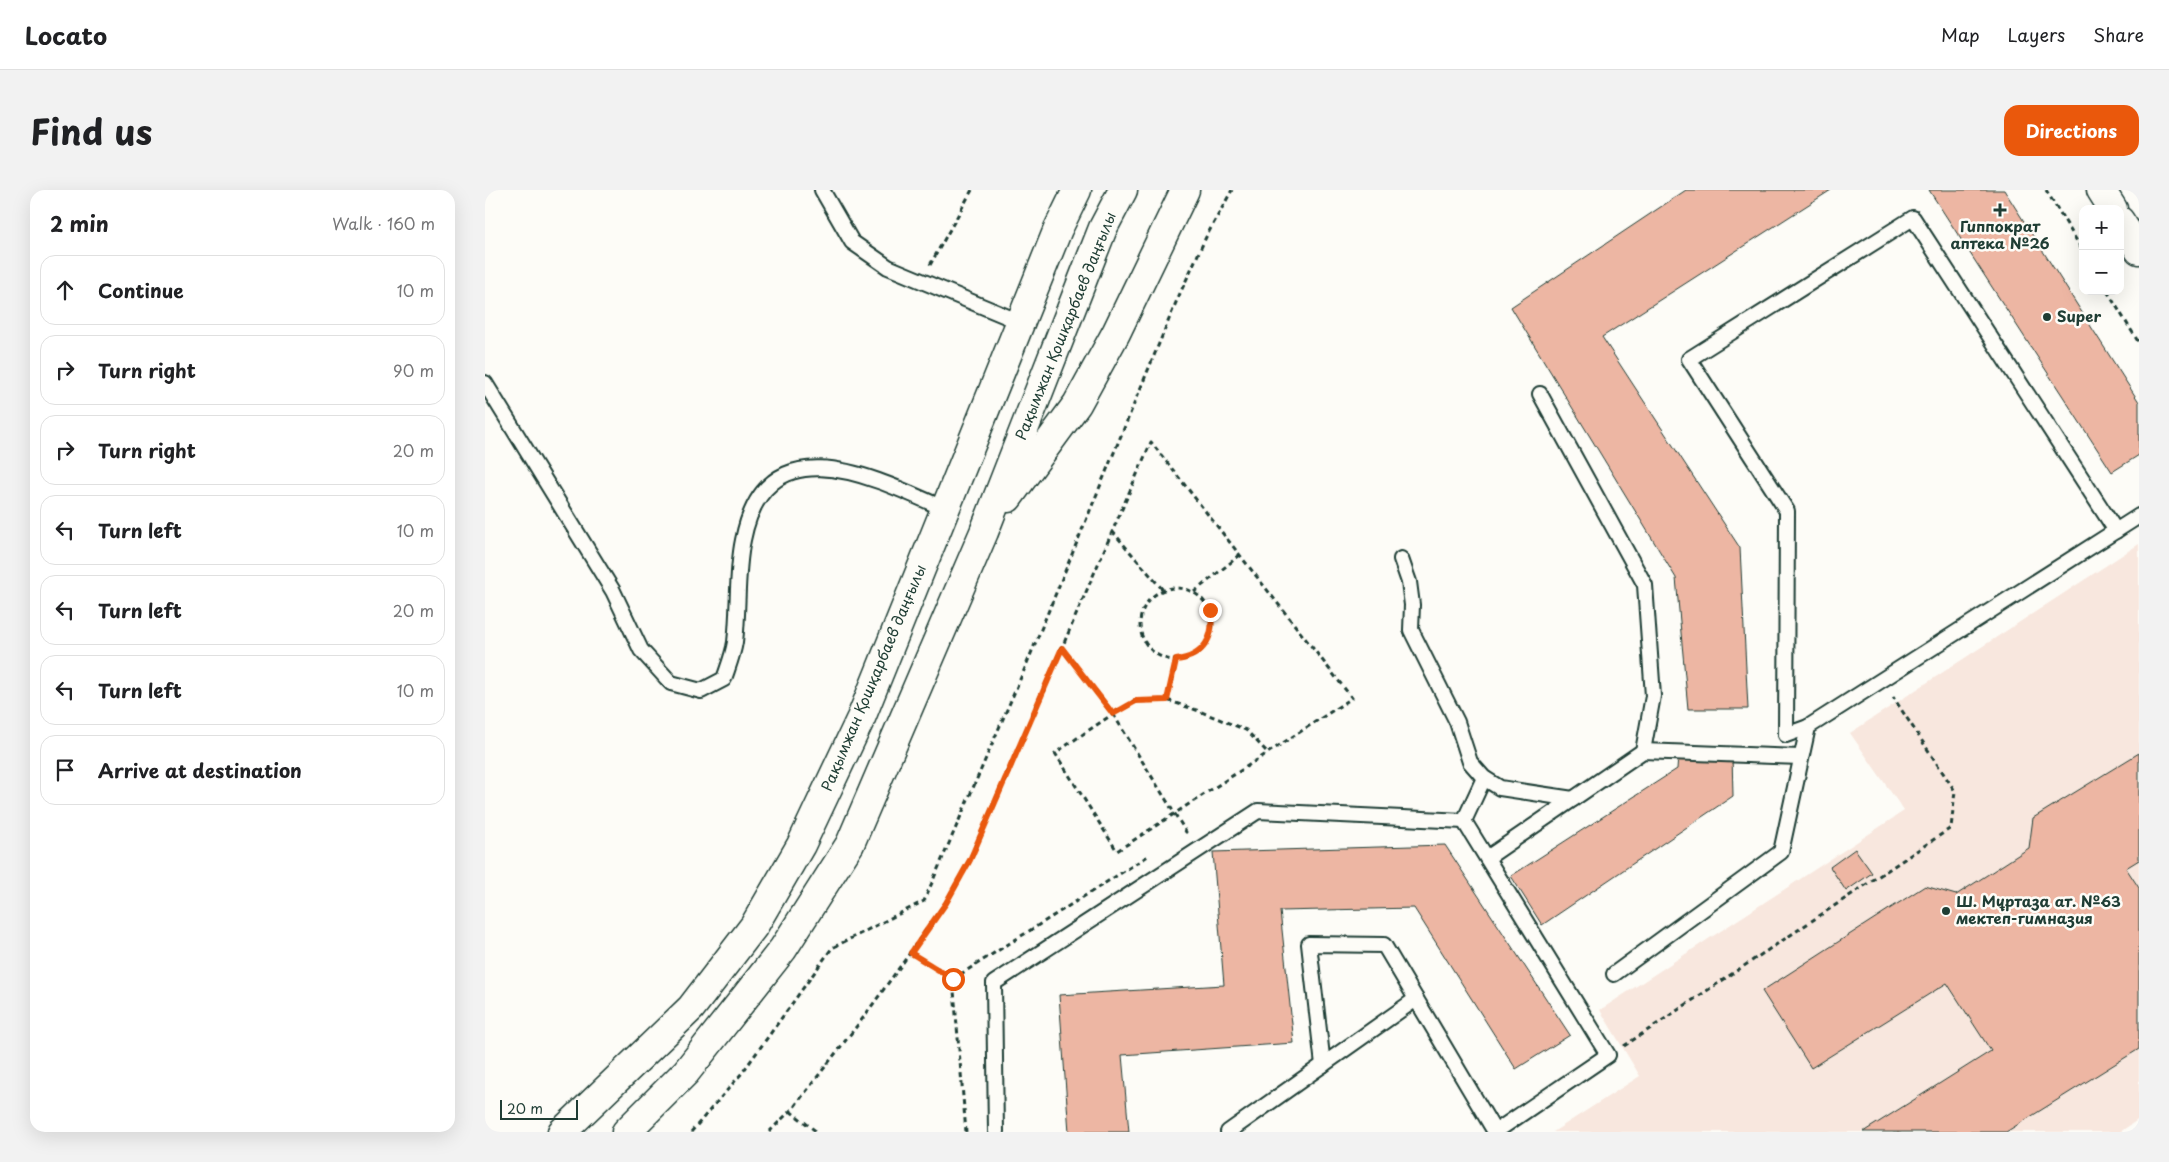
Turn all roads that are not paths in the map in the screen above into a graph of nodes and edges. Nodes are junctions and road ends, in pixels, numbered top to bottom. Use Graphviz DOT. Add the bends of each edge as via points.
graph roads {
  1 [pos="821,190"];
  2 [pos="1077,190"];
  3 [pos="1123,190"];
  4 [pos="1185,190"];
  5 [pos="2101,190"];
  6 [pos="2110,205"];
  7 [pos="2124,227"];
  8 [pos="2139,250"];
  9 [pos="1020,322"];
  10 [pos="485,383"];
  11 [pos="1540,394"];
  12 [pos="945,509"];
  13 [pos="2139,516"];
  14 [pos="2116,530"];
  15 [pos="984,532"];
  16 [pos="1401,559"];
  17 [pos="1808,727"];
  18 [pos="1643,751"];
  19 [pos="1801,756"];
  20 [pos="1484,778"];
  21 [pos="1573,799"];
  22 [pos="1464,822"];
  23 [pos="1487,858"];
  24 [pos="1614,974"];
  25 [pos="1416,999"];
  26 [pos="1323,1065"];
  27 [pos="562,1132"];
  28 [pos="626,1132"];
  29 [pos="996,1132"];
  30 [pos="1228,1132"];
  31 [pos="1495,1132"];
  1 -- 9 [label="lane" via="852,242 888,267"];
  2 -- 9 [label="main road, Рақымжан Қошқарбаев даңғылы" via="1057,229"];
  3 -- 15 [label="main road, Рақымжан Қошқарбаев даңғылы" via="1097,243"];
  4 -- 15 [label="main road" via="1077,404"];
  5 -- 6 [label="main road"];
  7 -- 8 [label="main road"];
  9 -- 12 [label="main road, Рақымжан Қошқарбаев даңғылы"];
  10 -- 12 [label="lane" via="613,591 641,650 671,682 701,691 724,679 735,645 743,541 754,503 770,483 786,474 815,466 875,478"];
  11 -- 18 [label="lane" via="1645,585 1653,696"];
  12 -- 27 [label="main road, Рақымжан Қошқарбаев даңғылы" via="861,718 801,845 754,926 691,1008"];
  13 -- 14 [label="lane"];
  14 -- 17 [label="lane"];
  14 -- 17 [label="lane" via="1913,218 1689,359 1787,511 1786,734"];
  15 -- 28 [label="main road, Рақымжан Қошқарбаев даңғылы" via="849,844 777,957 686,1072"];
  16 -- 20 [label="lane" via="1409,582 1411,630 1457,722 1470,762"];
  17 -- 19 [label="lane"];
  18 -- 19 [label="lane"];
  18 -- 21 [label="lane"];
  19 -- 24 [label="lane" via="1781,852"];
  20 -- 21 [label="lane" via="1500,788"];
  20 -- 22 [label="lane"];
  21 -- 23 [label="lane"];
  22 -- 23 [label="lane"];
  22 -- 29 [label="lane" via="1258,811 994,983"];
  23 -- 31 [label="lane" via="1608,1055"];
  25 -- 26 [label="lane"];
  25 -- 26 [label="lane" via="1384,945 1309,944"];
  25 -- 31 [label="lane"];
  26 -- 30 [label="lane"];
}
